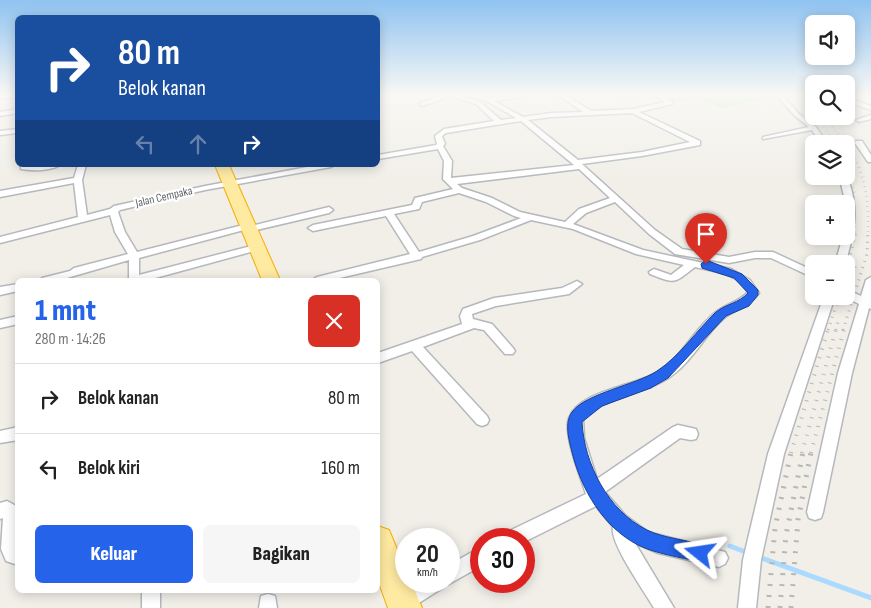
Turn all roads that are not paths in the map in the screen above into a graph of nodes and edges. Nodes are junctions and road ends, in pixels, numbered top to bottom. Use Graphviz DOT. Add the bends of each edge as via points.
graph roads {
  1 [pos="501,122"];
  2 [pos="523,122"];
  3 [pos="655,122"];
  4 [pos="807,122"];
  5 [pos="814,128"];
  6 [pos="15,131"];
  7 [pos="0,133"];
  8 [pos="819,135"];
  9 [pos="765,138"];
  10 [pos="859,142"];
  11 [pos="440,146"];
  12 [pos="380,157"];
  13 [pos="871,160"];
  14 [pos="577,165"];
  15 [pos="24,167"];
  16 [pos="38,167"];
  17 [pos="81,167"];
  18 [pos="223,167"];
  19 [pos="320,167"];
  20 [pos="78,180"];
  21 [pos="230,183"];
  22 [pos="455,183"];
  23 [pos="847,185"];
  24 [pos="0,194"];
  25 [pos="617,199"];
  26 [pos="329,210"];
  27 [pos="113,212"];
  28 [pos="389,213"];
  29 [pos="528,218"];
  30 [pos="83,220"];
  31 [pos="569,222"];
  32 [pos="248,228"];
  33 [pos="313,228"];
  34 [pos="0,240"];
  35 [pos="255,248"];
  36 [pos="842,255"];
  37 [pos="134,256"];
  38 [pos="417,257"];
  39 [pos="705,261"];
  40 [pos="692,264"];
  41 [pos="805,271"];
  42 [pos="654,272"];
  43 [pos="53,278"];
  44 [pos="134,278"];
  45 [pos="142,278"];
  46 [pos="269,278"];
  47 [pos="326,278"];
  48 [pos="871,280"];
  49 [pos="576,284"];
  50 [pos="15,288"];
  51 [pos="0,291"];
  52 [pos="855,297"];
  53 [pos="869,304"];
  54 [pos="827,305"];
  55 [pos="15,321"];
  56 [pos="470,323"];
  57 [pos="0,324"];
  58 [pos="414,345"];
  59 [pos="509,351"];
  60 [pos="380,357"];
  61 [pos="482,420"];
  62 [pos="15,434"];
  63 [pos="691,434"];
  64 [pos="0,437"];
  65 [pos="599,489"];
  66 [pos="0,511"];
  67 [pos="815,512"];
  68 [pos="622,523"];
  69 [pos="530,528"];
  70 [pos="380,546"];
  71 [pos="15,556"];
  72 [pos="719,558"];
  73 [pos="151,593"];
  74 [pos="421,593"];
  75 [pos="404,605"];
  76 [pos="152,608"];
  77 [pos="665,608"];
  78 [pos="747,608"];
  1 -- 11 [label="street" via="440,132"];
  2 -- 14 [label="street" via="560,148"];
  3 -- 14 [label="street" via="696,143"];
  4 -- 5 [label="street"];
  5 -- 8 [label="street"];
  5 -- 9 [label="street"];
  6 -- 7 [label="street"];
  10 -- 13 [label="street"];
  11 -- 12 [label="street"];
  11 -- 22 [label="street" via="448,161 447,179"];
  14 -- 22 [label="street"];
  14 -- 25 [label="street"];
  15 -- 16 [label="street"];
  17 -- 20 [label="street"];
  18 -- 21 [label="highway"];
  19 -- 21 [label="street, Jalan Cempaka"];
  20 -- 24 [label="street"];
  20 -- 30 [label="street"];
  21 -- 27 [label="street, Jalan Cempaka" via="131,204"];
  21 -- 32 [label="highway"];
  22 -- 28 [label="street" via="418,200 416,207"];
  22 -- 29 [label="street"];
  23 -- 36 [label="street" via="850,216"];
  25 -- 31 [label="street"];
  25 -- 39 [label="street" via="679,252"];
  26 -- 32 [label="street"];
  27 -- 30 [label="street, Jalan Cempaka"];
  27 -- 37 [label="street"];
  28 -- 33 [label="street"];
  28 -- 38 [label="street"];
  29 -- 31 [label="street"];
  29 -- 38 [label="street"];
  30 -- 34 [label="street, Jalan Cempaka"];
  31 -- 40 [label="street" via="640,252"];
  32 -- 35 [label="highway"];
  32 -- 37 [label="street"];
  35 -- 45 [label="street"];
  35 -- 46 [label="highway"];
  37 -- 43 [label="street"];
  37 -- 44 [label="street"];
  38 -- 47 [label="street"];
  39 -- 40 [label="street"];
  39 -- 41 [label="street" via="773,255"];
  39 -- 65 [label="street" via="738,276 754,293 745,304 722,314 663,374 646,384 597,402 578,415 576,436"];
  40 -- 42 [label="street" via="672,279"];
  48 -- 53 [label="street"];
  49 -- 56 [label="street" via="565,290 486,304 468,312 466,316"];
  50 -- 51 [label="street"];
  52 -- 53 [label="street"];
  53 -- 67 [label="street" via="845,372"];
  54 -- 78 [label="street" via="776,454 754,554"];
  55 -- 57 [label="street"];
  56 -- 58 [label="street"];
  56 -- 59 [label="street" via="488,327"];
  58 -- 60 [label="street"];
  58 -- 61 [label="street"];
  62 -- 64 [label="street"];
  63 -- 65 [label="street" via="678,431"];
  65 -- 68 [label="street"];
  65 -- 69 [label="street"];
  66 -- 71 [label="street" via="7,509 12,512 10,549"];
  68 -- 72 [label="street" via="643,538"];
  68 -- 77 [label="street" via="622,539"];
  70 -- 75 [label="highway"];
  73 -- 76 [label="street"];
  74 -- 75 [label="street"];
}
